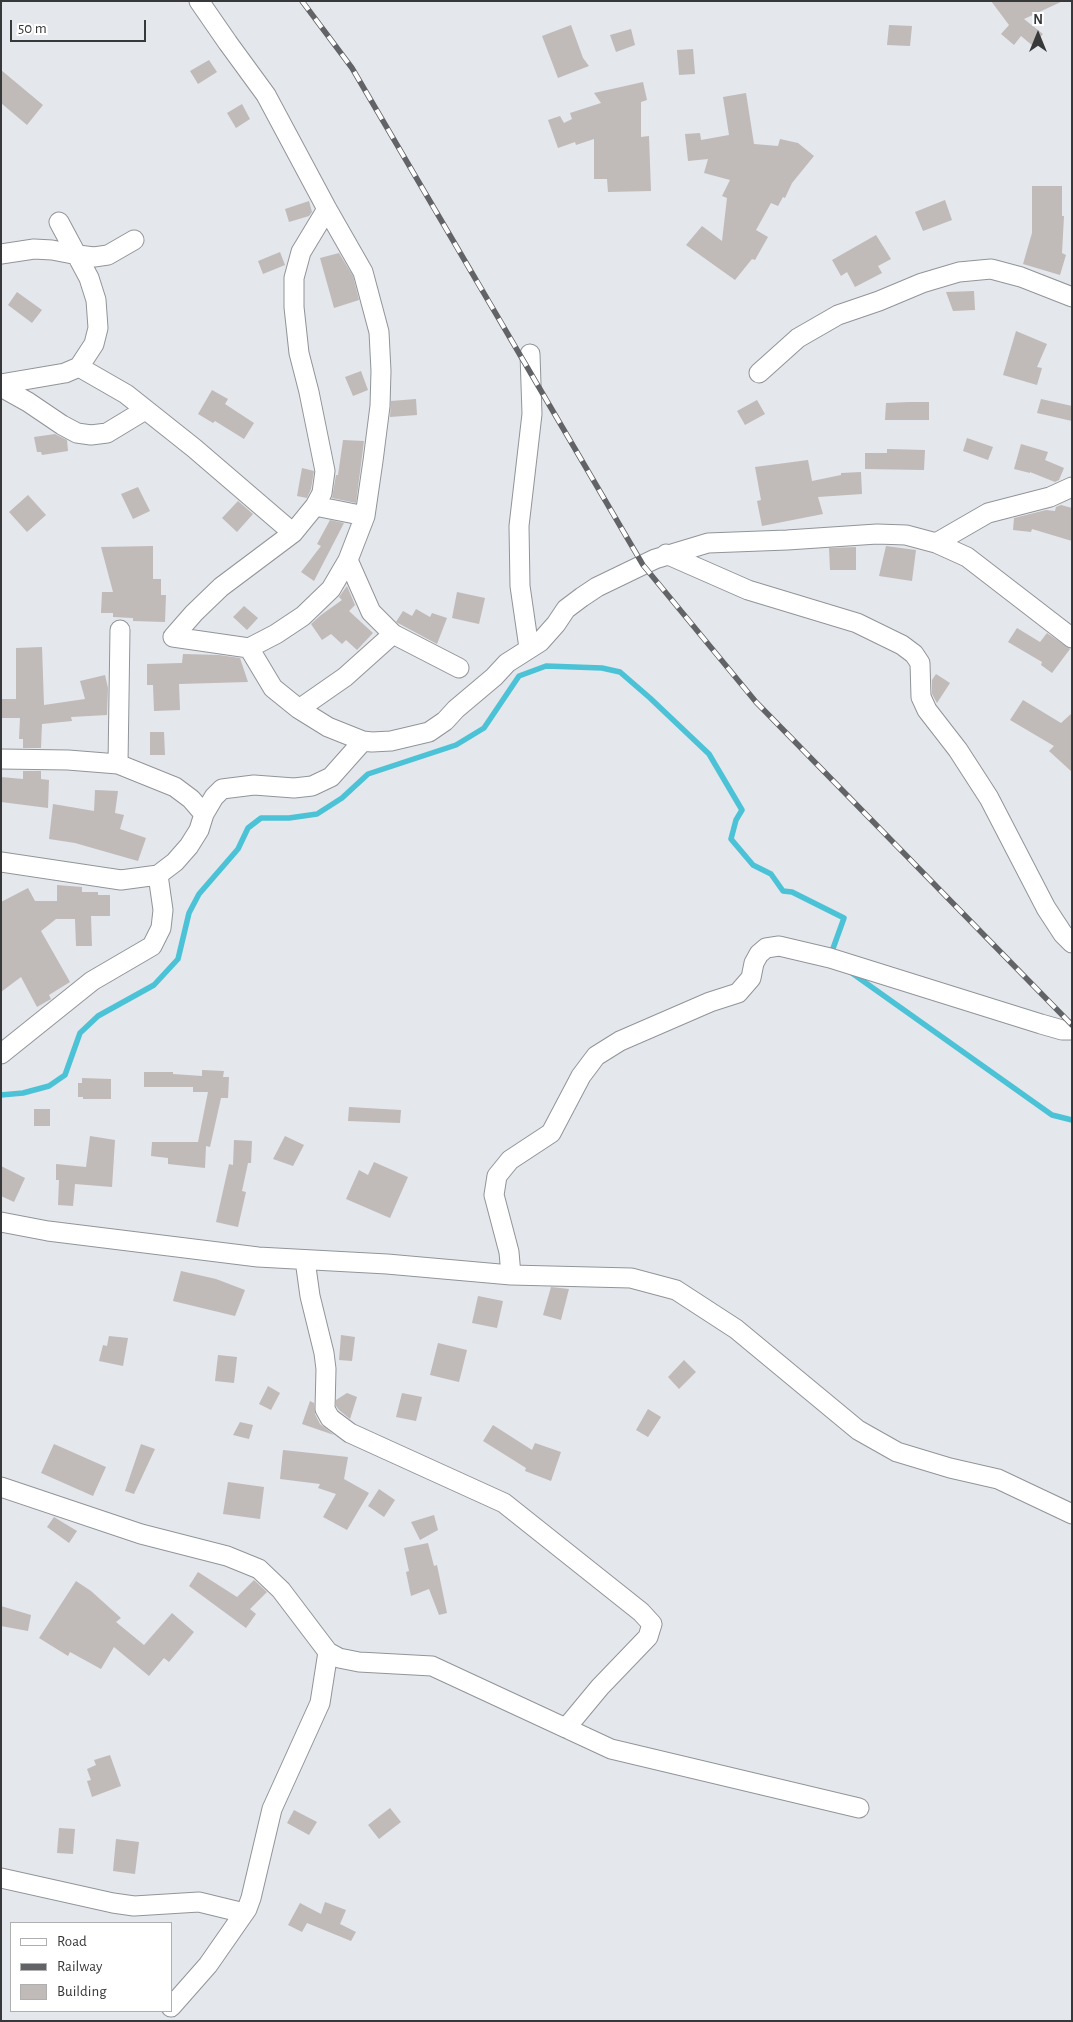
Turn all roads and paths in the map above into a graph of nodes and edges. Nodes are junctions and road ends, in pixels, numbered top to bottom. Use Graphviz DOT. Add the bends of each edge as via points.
graph roads {
  1 [pos="199,1"];
  2 [pos="327,209"];
  3 [pos="58,222"];
  4 [pos="134,240"];
  5 [pos="1,254"];
  6 [pos="78,256"];
  7 [pos="1072,297"];
  8 [pos="530,354"];
  9 [pos="79,367"];
  10 [pos="758,374"];
  11 [pos="1,386"];
  12 [pos="145,410"];
  13 [pos="1072,487"];
  14 [pos="315,506"];
  15 [pos="364,516"];
  16 [pos="293,533"];
  17 [pos="936,543"];
  18 [pos="666,554"];
  19 [pos="348,560"];
  20 [pos="120,630"];
  21 [pos="393,634"];
  22 [pos="1072,638"];
  23 [pos="249,648"];
  24 [pos="529,648"];
  25 [pos="459,668"];
  26 [pos="299,710"];
  27 [pos="363,741"];
  28 [pos="1,759"];
  29 [pos="118,764"];
  30 [pos="204,814"];
  31 [pos="1,862"];
  32 [pos="158,875"];
  33 [pos="1072,943"];
  34 [pos="1072,1030"];
  35 [pos="1,1054"];
  36 [pos="1,1222"];
  37 [pos="305,1260"];
  38 [pos="511,1275"];
  39 [pos="1,1487"];
  40 [pos="1072,1514"];
  41 [pos="328,1652"];
  42 [pos="566,1728"];
  43 [pos="859,1808"];
  44 [pos="1,1878"];
  45 [pos="244,1913"];
  46 [pos="172,2006"];
  1 -- 2 [label="street" via="266,94"];
  2 -- 14 [label="street" via="301,252 294,278 299,353 325,471 322,493"];
  2 -- 15 [label="street" via="363,272 378,332 380,406"];
  3 -- 6 [label="street"];
  4 -- 6 [label="street" via="108,254"];
  5 -- 6 [label="street" via="34,249"];
  6 -- 9 [label="street" via="96,300 98,328 94,344"];
  7 -- 10 [label="street" via="992,269 959,272 838,315 798,338"];
  8 -- 24 [label="street" via="532,414 519,526 520,586"];
  9 -- 11 [label="street"];
  9 -- 12 [label="street" via="126,394"];
  11 -- 12 [label="street" via="77,433 107,433"];
  12 -- 16 [label="street"];
  13 -- 17 [label="street" via="1050,498 988,513"];
  14 -- 15 [label="street"];
  14 -- 16 [label="street"];
  15 -- 19 [label="street"];
  16 -- 23 [label="street" via="221,587 173,637"];
  17 -- 18 [label="street" via="906,535 877,534 708,543"];
  17 -- 22 [label="street" via="967,557"];
  18 -- 24 [label="street" via="582,597 566,610 540,642"];
  18 -- 33 [label="street" via="748,590 857,623 914,654 920,663 921,696 927,710 989,798 1046,908"];
  19 -- 21 [label="street" via="370,612"];
  19 -- 23 [label="street" via="331,589 303,616"];
  20 -- 29 [label="street"];
  21 -- 25 [label="street"];
  21 -- 26 [label="street" via="346,677"];
  23 -- 26 [label="street" via="273,688"];
  24 -- 27 [label="street" via="507,663 445,722 429,732 391,741"];
  26 -- 27 [label="street" via="318,723"];
  27 -- 30 [label="street" via="331,777 312,786 254,785 222,789"];
  28 -- 29 [label="street"];
  29 -- 30 [label="street" via="174,787"];
  30 -- 32 [label="street" via="189,846"];
  31 -- 32 [label="street" via="121,880"];
  32 -- 35 [label="street" via="163,910 161,928 152,946 92,981"];
  34 -- 38 [label="street" via="1041,1024 830,958 779,946 766,948 754,964 751,978 738,993 620,1041 596,1056 581,1076 551,1133 510,1160 497,1176 494,1195 510,1252"];
  36 -- 37 [label="street" via="211,1252"];
  37 -- 38 [label="street"];
  37 -- 42 [label="street" via="324,1353 326,1409 330,1418 350,1433 504,1503 652,1624 648,1637"];
  38 -- 40 [label="street" via="632,1278 676,1290 736,1329 858,1430 898,1452 998,1479"];
  39 -- 41 [label="street" via="142,1534 227,1556 259,1569 281,1590"];
  41 -- 42 [label="street" via="359,1662 432,1666"];
  41 -- 45 [label="street" via="320,1703 272,1809 251,1898"];
  42 -- 43 [label="street" via="611,1749"];
  44 -- 45 [label="street" via="120,1904 199,1902"];
  45 -- 46 [label="street" via="208,1965"];
}
